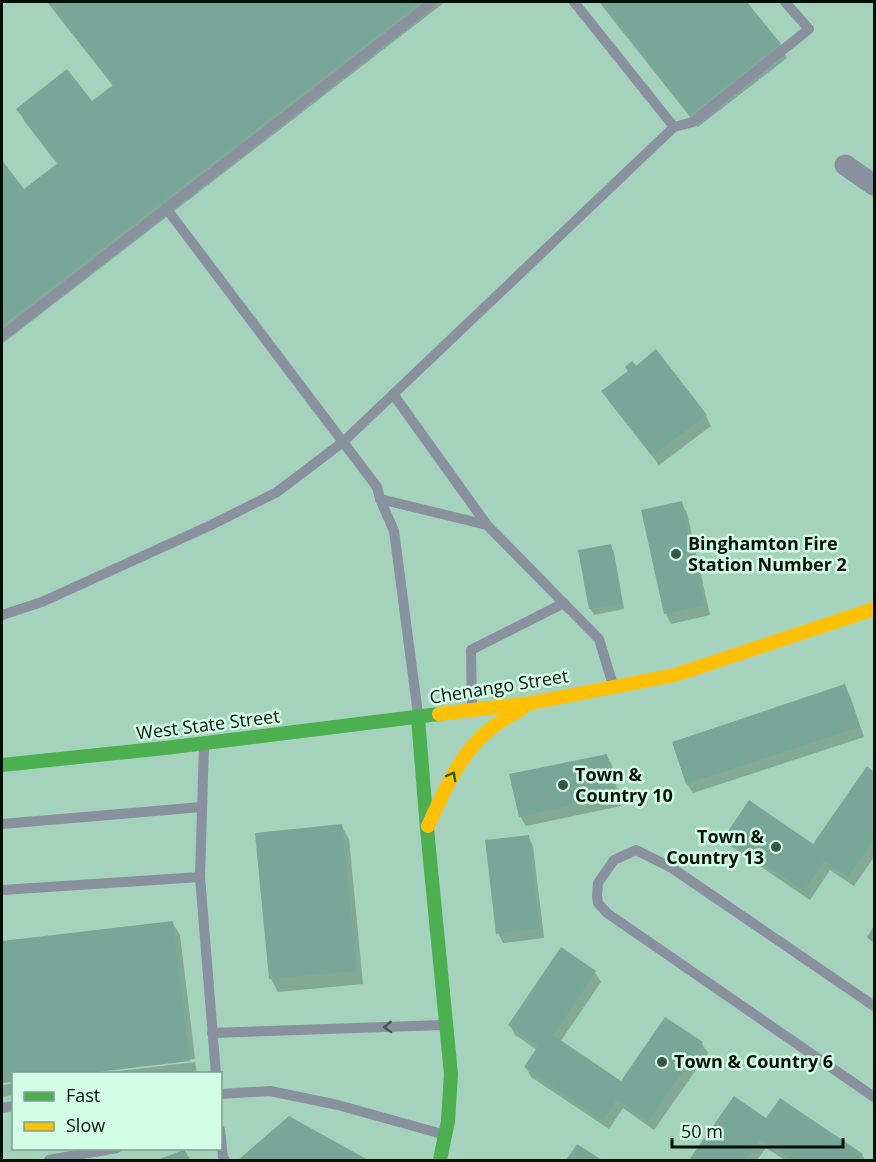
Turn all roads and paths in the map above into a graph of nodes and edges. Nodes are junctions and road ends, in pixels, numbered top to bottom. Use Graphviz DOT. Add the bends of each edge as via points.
graph roads {
  1 [pos="433,2"];
  2 [pos="574,2"];
  3 [pos="785,2"];
  4 [pos="674,128"];
  5 [pos="845,165"];
  6 [pos="874,185"];
  7 [pos="166,208"];
  8 [pos="2,336"];
  9 [pos="393,394"];
  10 [pos="343,442"];
  11 [pos="381,499"];
  12 [pos="487,525"];
  13 [pos="564,603"];
  14 [pos="874,611"];
  15 [pos="2,615"];
  16 [pos="613,687"];
  17 [pos="531,703"];
  18 [pos="472,711"];
  19 [pos="418,718"];
  20 [pos="204,744"];
  21 [pos="2,765"];
  22 [pos="202,807"];
  23 [pos="2,824"];
  24 [pos="427,829"];
  25 [pos="200,877"];
  26 [pos="2,890"];
  27 [pos="874,1006"];
  28 [pos="446,1024"];
  29 [pos="212,1033"];
  30 [pos="216,1072"];
  31 [pos="222,1094"];
  32 [pos="874,1097"];
  33 [pos="445,1135"];
  34 [pos="222,1140"];
  35 [pos="111,1150"];
  36 [pos="224,1159"];
  37 [pos="49,1161"];
  38 [pos="440,1161"];
  1 -- 7 [label="lane"];
  2 -- 4 [label="lane"];
  3 -- 4 [label="lane" via="809,29 693,122"];
  4 -- 9 [label="lane"];
  5 -- 6 [label="street"];
  7 -- 8 [label="lane"];
  7 -- 10 [label="lane"];
  9 -- 10 [label="lane"];
  9 -- 12 [label="lane"];
  10 -- 11 [label="lane" via="377,487"];
  10 -- 15 [label="lane" via="277,492 42,602"];
  11 -- 12 [label="lane"];
  11 -- 19 [label="lane" via="394,531"];
  12 -- 13 [label="lane"];
  13 -- 16 [label="lane" via="599,639"];
  13 -- 18 [label="lane" via="471,650"];
  14 -- 16 [label="street, Chenango Street" via="675,675"];
  16 -- 17 [label="street, Chenango Street"];
  17 -- 18 [label="street, Chenango Street"];
  24 -- 17 [label="street, one-way" via="467,752 489,730"];
  18 -- 19 [label="street, Chenango Street"];
  19 -- 20 [label="street, West State Street"];
  19 -- 24 [label="street, Chenango Street"];
  20 -- 21 [label="street, West State Street"];
  20 -- 22 [label="lane"];
  22 -- 23 [label="lane"];
  22 -- 25 [label="lane"];
  24 -- 28 [label="street, Chenango Street"];
  25 -- 26 [label="lane"];
  25 -- 29 [label="lane"];
  27 -- 32 [label="lane" via="672,868 636,850 614,860 598,883 598,903 607,913"];
  28 -- 29 [label="lane, one-way"];
  28 -- 33 [label="street, Chenango Street" via="451,1074"];
  29 -- 30 [label="lane"];
  31 -- 33 [label="lane" via="270,1091 338,1105"];
  33 -- 38 [label="street, Chenango Street"];
  34 -- 36 [label="lane"];
  35 -- 37 [label="lane"];
}
